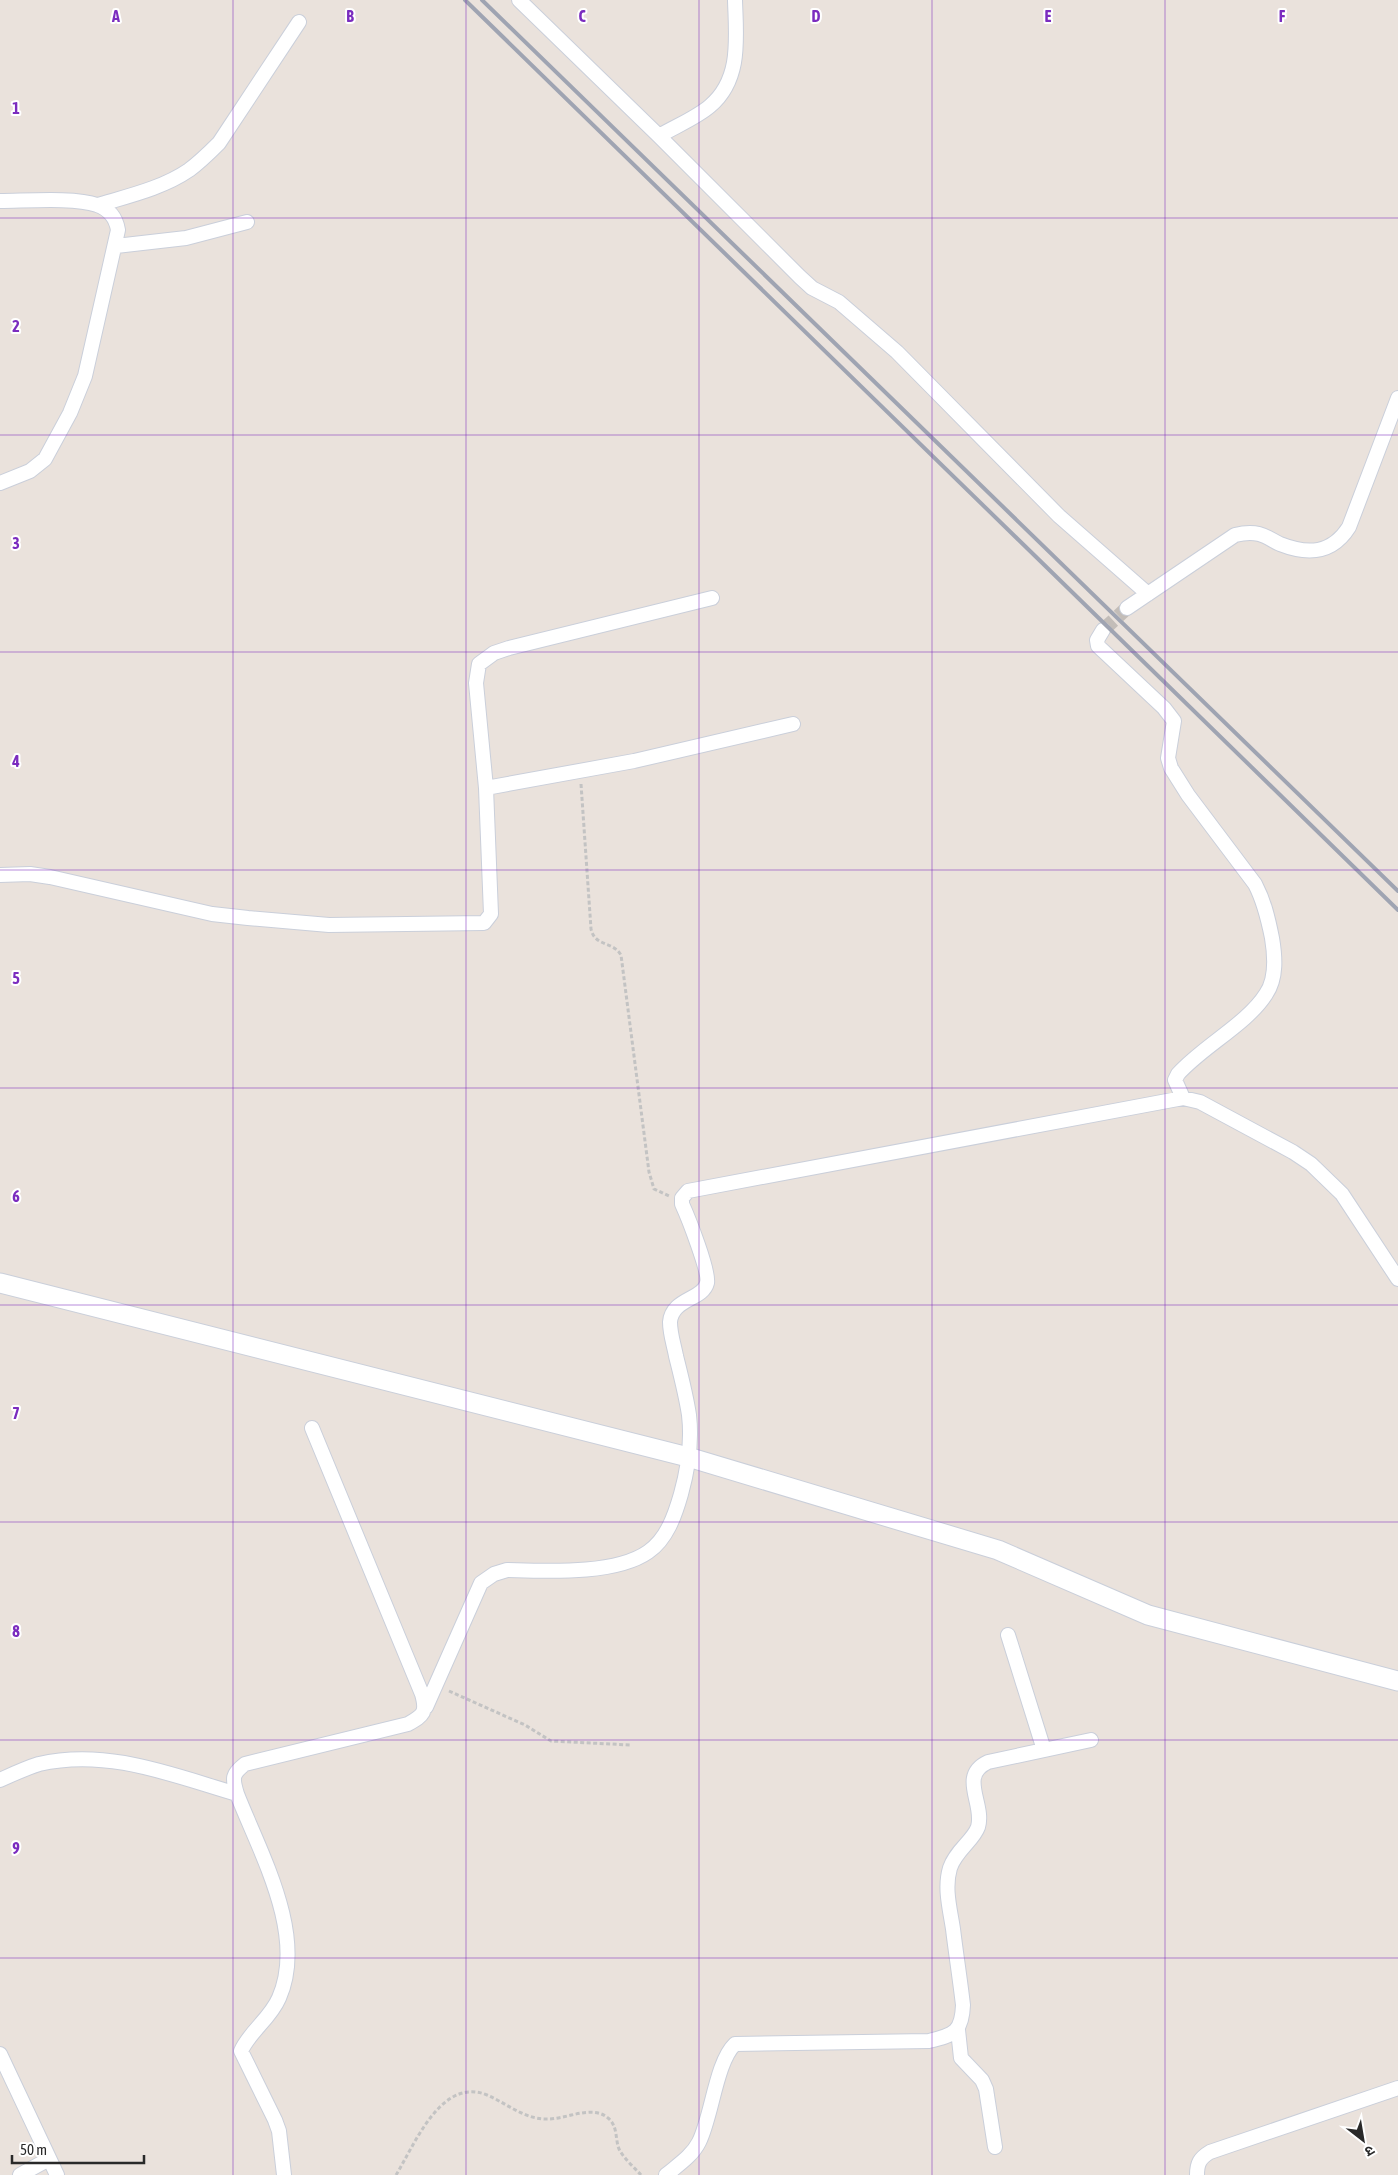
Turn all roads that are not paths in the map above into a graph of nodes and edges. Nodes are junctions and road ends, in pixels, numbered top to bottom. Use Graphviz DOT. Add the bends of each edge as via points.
graph roads {
  1 [pos="519,0"];
  2 [pos="735,0"];
  3 [pos="299,22"];
  4 [pos="660,136"];
  5 [pos="0,201"];
  6 [pos="98,205"];
  7 [pos="247,222"];
  8 [pos="116,246"];
  9 [pos="1398,398"];
  10 [pos="0,483"];
  11 [pos="1148,594"];
  12 [pos="712,598"];
  13 [pos="1127,608"];
  14 [pos="1103,630"];
  15 [pos="793,724"];
  16 [pos="486,788"];
  17 [pos="0,875"];
  18 [pos="1182,1098"];
  19 [pos="1398,1279"];
  20 [pos="0,1283"];
  21 [pos="312,1428"];
  22 [pos="688,1457"];
  23 [pos="1008,1635"];
  24 [pos="1398,1681"];
  25 [pos="426,1707"];
  26 [pos="1091,1740"];
  27 [pos="1044,1750"];
  28 [pos="0,1780"];
  29 [pos="236,1794"];
  30 [pos="958,2030"];
  31 [pos="0,2054"];
  32 [pos="1398,2088"];
  33 [pos="995,2147"];
  34 [pos="49,2159"];
  35 [pos="20,2175"];
  36 [pos="57,2175"];
  37 [pos="284,2175"];
  38 [pos="666,2175"];
  39 [pos="1197,2175"];
  1 -- 4 [label="street"];
  2 -- 4 [label="street" via="736,51 725,89 710,106"];
  3 -- 6 [label="street" via="219,143 205,157 170,180"];
  4 -- 11 [label="street" via="800,277 812,288 839,302 897,352 1059,516"];
  5 -- 6 [label="street"];
  6 -- 8 [label="street" via="114,216 118,230"];
  7 -- 8 [label="street" via="186,238"];
  8 -- 10 [label="street" via="85,376 70,413 44,459 30,471"];
  9 -- 11 [label="street" via="1342,538 1323,549 1312,551 1280,544 1258,534 1235,535"];
  11 -- 13 [label="street"];
  12 -- 16 [label="street" via="509,648 487,657 480,664 476,682"];
  14 -- 18 [label="street" via="1096,640 1098,646 1174,721 1168,758 1171,768 1263,899 1274,951 1274,972 1267,993 1250,1012 1178,1074 1175,1080"];
  15 -- 16 [label="street" via="580,771"];
  16 -- 17 [label="street" via="491,914 481,924 329,925 239,917 212,914 50,877"];
  18 -- 19 [label="street" via="1200,1102 1311,1164 1342,1194"];
  18 -- 22 [label="street" via="688,1191 682,1198 708,1282 705,1288 673,1311 670,1321 689,1416 691,1437"];
  20 -- 22 [label="main road"];
  21 -- 25 [label="street"];
  22 -- 24 [label="main road" via="998,1550 1148,1615"];
  22 -- 25 [label="street" via="675,1516 663,1538 649,1552 629,1562 608,1567 507,1570 481,1583"];
  23 -- 27 [label="street"];
  25 -- 29 [label="street" via="421,1717 408,1724 245,1764 235,1772"];
  26 -- 27 [label="street"];
  27 -- 30 [label="street" via="988,1762 976,1771 973,1779 978,1828 954,1858 947,1882 963,2005"];
  28 -- 29 [label="street" via="39,1764 98,1759 135,1764"];
  29 -- 37 [label="street" via="278,1896 287,1935 289,1960 279,1999 241,2050 279,2131"];
  30 -- 33 [label="street" via="961,2058 982,2080 986,2089"];
  30 -- 38 [label="street" via="929,2041 735,2044 726,2056 698,2143 691,2154"];
  31 -- 34 [label="street"];
  32 -- 39 [label="street" via="1210,2152 1201,2157"];
  34 -- 35 [label="street"];
  34 -- 36 [label="street"];
}
